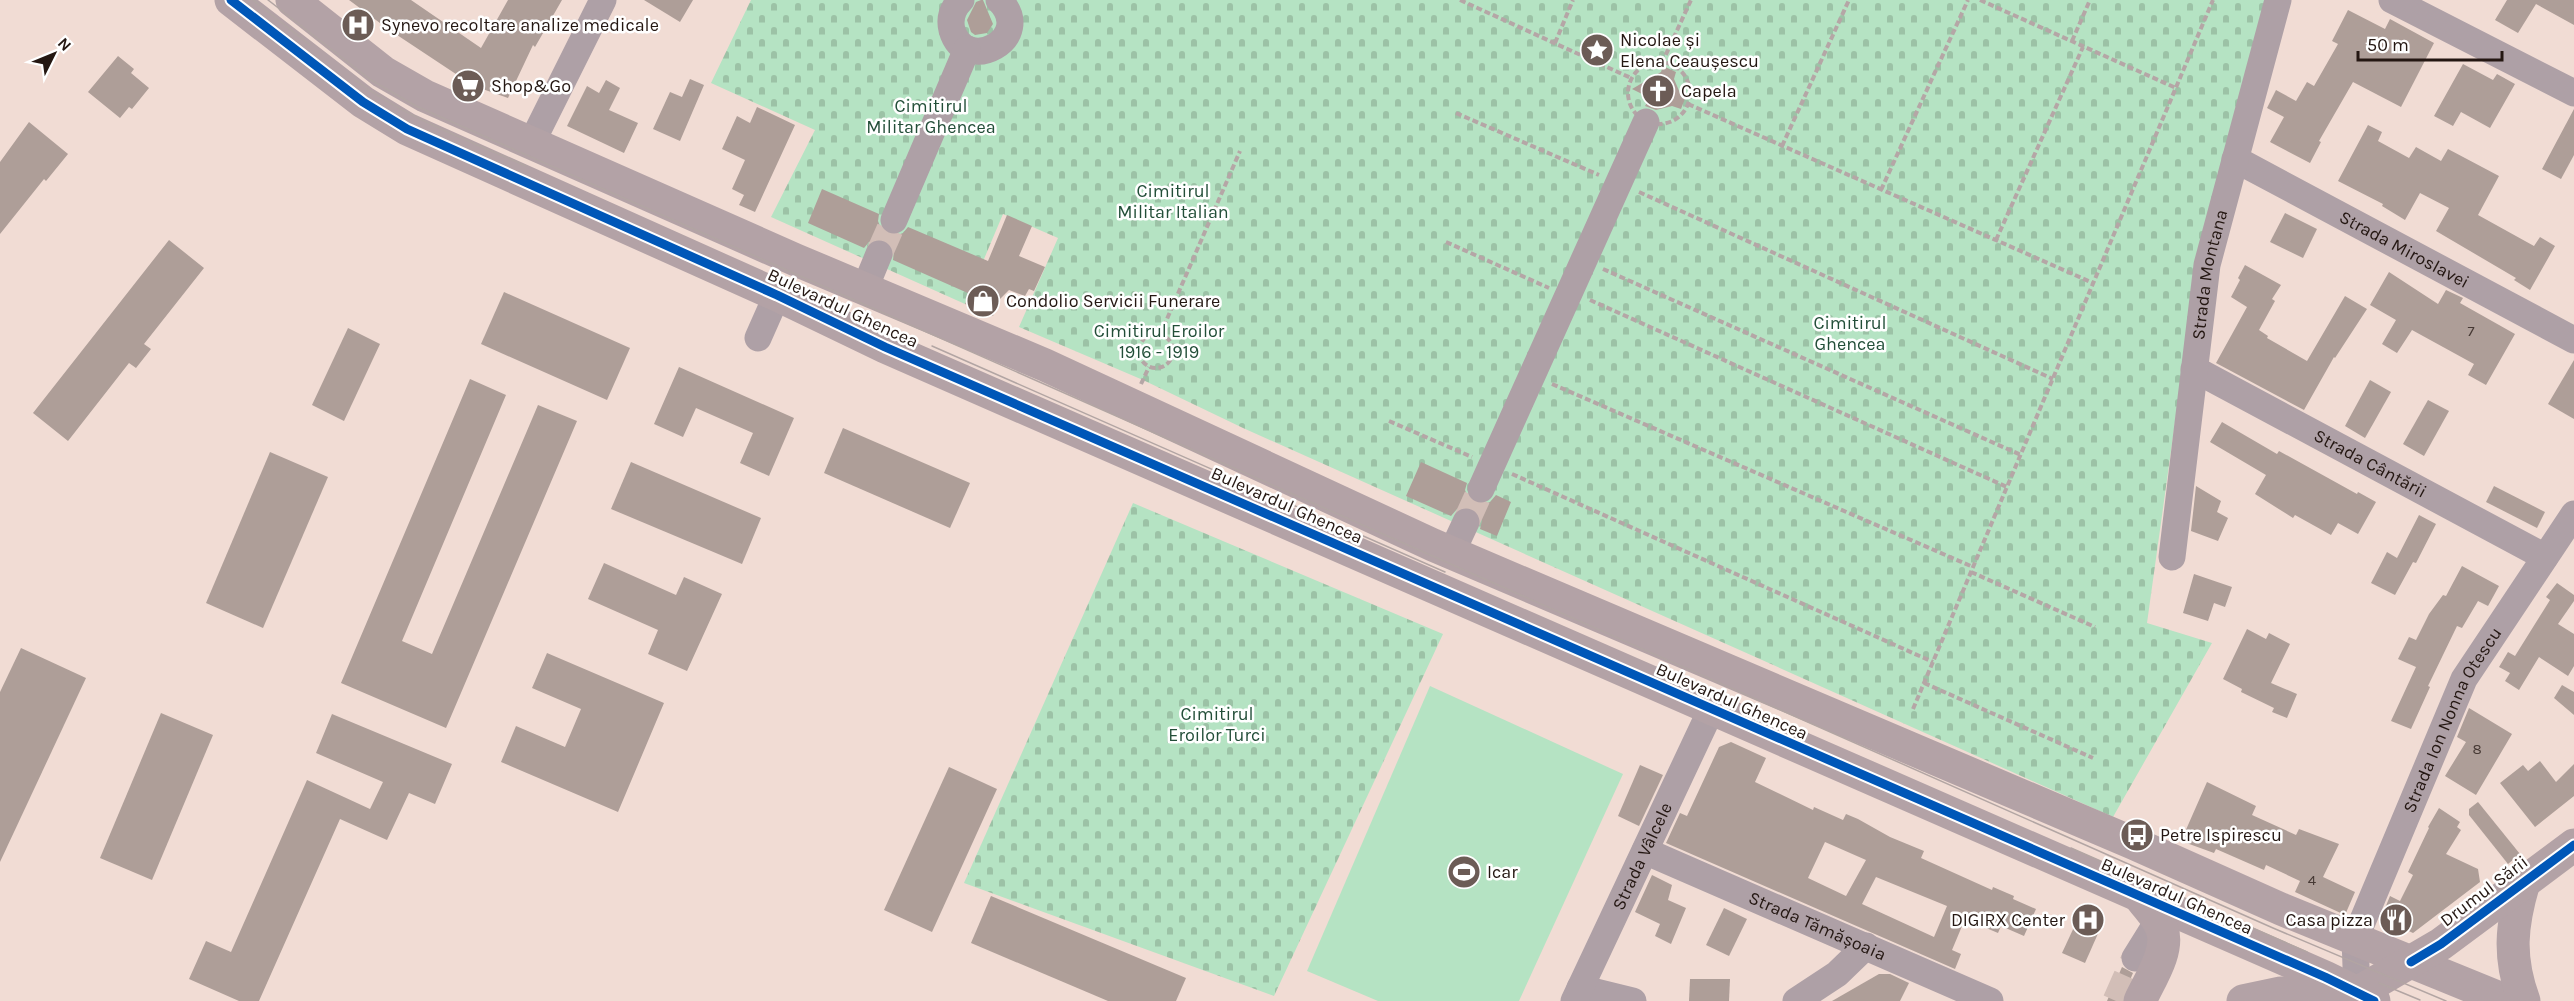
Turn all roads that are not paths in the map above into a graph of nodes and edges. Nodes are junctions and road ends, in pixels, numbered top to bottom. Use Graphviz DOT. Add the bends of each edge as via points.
graph roads {
  1 [pos="231,0"];
  2 [pos="292,0"];
  3 [pos="603,0"];
  4 [pos="961,0"];
  5 [pos="999,0"];
  6 [pos="2278,0"];
  7 [pos="2392,0"];
  8 [pos="967,49"];
  9 [pos="393,78"];
  10 [pos="2574,93"];
  11 [pos="372,108"];
  12 [pos="1646,122"];
  13 [pos="532,142"];
  14 [pos="2235,159"];
  15 [pos="894,220"];
  16 [pos="879,254"];
  17 [pos="865,288"];
  18 [pos="777,295"];
  19 [pos="848,328"];
  20 [pos="758,338"];
  21 [pos="2574,340"];
  22 [pos="2194,369"];
  23 [pos="1486,477"];
  24 [pos="2574,514"];
  25 [pos="1466,522"];
  26 [pos="1452,552"];
  27 [pos="2172,557"];
  28 [pos="2544,557"];
  29 [pos="1437,589"];
  30 [pos="1711,710"];
  31 [pos="2574,845"];
  32 [pos="1645,850"];
  33 [pos="2524,882"];
  34 [pos="2149,909"];
  35 [pos="2355,939"];
  36 [pos="1866,946"];
  37 [pos="2135,958"];
  38 [pos="2411,962"];
  39 [pos="1577,994"];
  40 [pos="2360,998"];
  41 [pos="1633,1001"];
  42 [pos="1796,1001"];
  43 [pos="1990,1001"];
  44 [pos="2140,1001"];
  45 [pos="2243,1001"];
  46 [pos="2507,1001"];
  47 [pos="2524,1001"];
  1 -- 11 [label="main road, Bulevardul Ghencea"];
  2 -- 9 [label="main road, Bulevardul Ghencea"];
  3 -- 13 [label="street"];
  4 -- 8 [label="street" via="951,15 951,25 959,43"];
  5 -- 8 [label="street" via="1009,20 1004,39 987,51"];
  6 -- 14 [label="street, Strada Montana"];
  7 -- 10 [label="street"];
  8 -- 15 [label="street"];
  9 -- 11 [label="main road"];
  9 -- 13 [label="main road, Bulevardul Ghencea"];
  11 -- 18 [label="main road, Bulevardul Ghencea" via="407,129"];
  12 -- 23 [label="street"];
  13 -- 17 [label="main road, Bulevardul Ghencea"];
  14 -- 21 [label="street, Strada Miroslavei"];
  14 -- 22 [label="street, Strada Montana" via="2207,265"];
  16 -- 17 [label="street"];
  17 -- 19 [label="main road"];
  17 -- 26 [label="main road, Bulevardul Ghencea" via="1045,364"];
  18 -- 19 [label="main road, Bulevardul Ghencea"];
  18 -- 20 [label="street"];
  19 -- 29 [label="main road, Bulevardul Ghencea"];
  22 -- 27 [label="street, Strada Montana"];
  22 -- 28 [label="street, Strada Cântării"];
  24 -- 28 [label="street, Strada Ion Nonna Otescu"];
  25 -- 26 [label="street"];
  26 -- 29 [label="main road"];
  26 -- 35 [label="main road, Bulevardul Ghencea"];
  28 -- 35 [label="street, Strada Ion Nonna Otescu" via="2464,679"];
  29 -- 30 [label="main road, Bulevardul Ghencea"];
  30 -- 32 [label="street, Strada Vâlcele"];
  30 -- 34 [label="main road, Bulevardul Ghencea"];
  31 -- 33 [label="main road, Drumul Sării"];
  32 -- 36 [label="street, Strada Tămășoaia"];
  32 -- 39 [label="street, Strada Vâlcele"];
  33 -- 38 [label="main road, Drumul Sării"];
  33 -- 47 [label="main road" via="2512,929 2513,961"];
  34 -- 37 [label="street"];
  34 -- 40 [label="main road, Bulevardul Ghencea"];
  34 -- 44 [label="main road" via="2162,929 2164,941"];
  35 -- 38 [label="main road, Bulevardul Ghencea"];
  35 -- 40 [label="street"];
  36 -- 42 [label="street" via="1837,974"];
  36 -- 43 [label="street, Strada Tămășoaia"];
  38 -- 40 [label="main road, Drumul Sării"];
  38 -- 46 [label="main road, Bulevardul Ghencea"];
  39 -- 41 [label="street"];
  40 -- 45 [label="main road" via="2281,993"];
}
